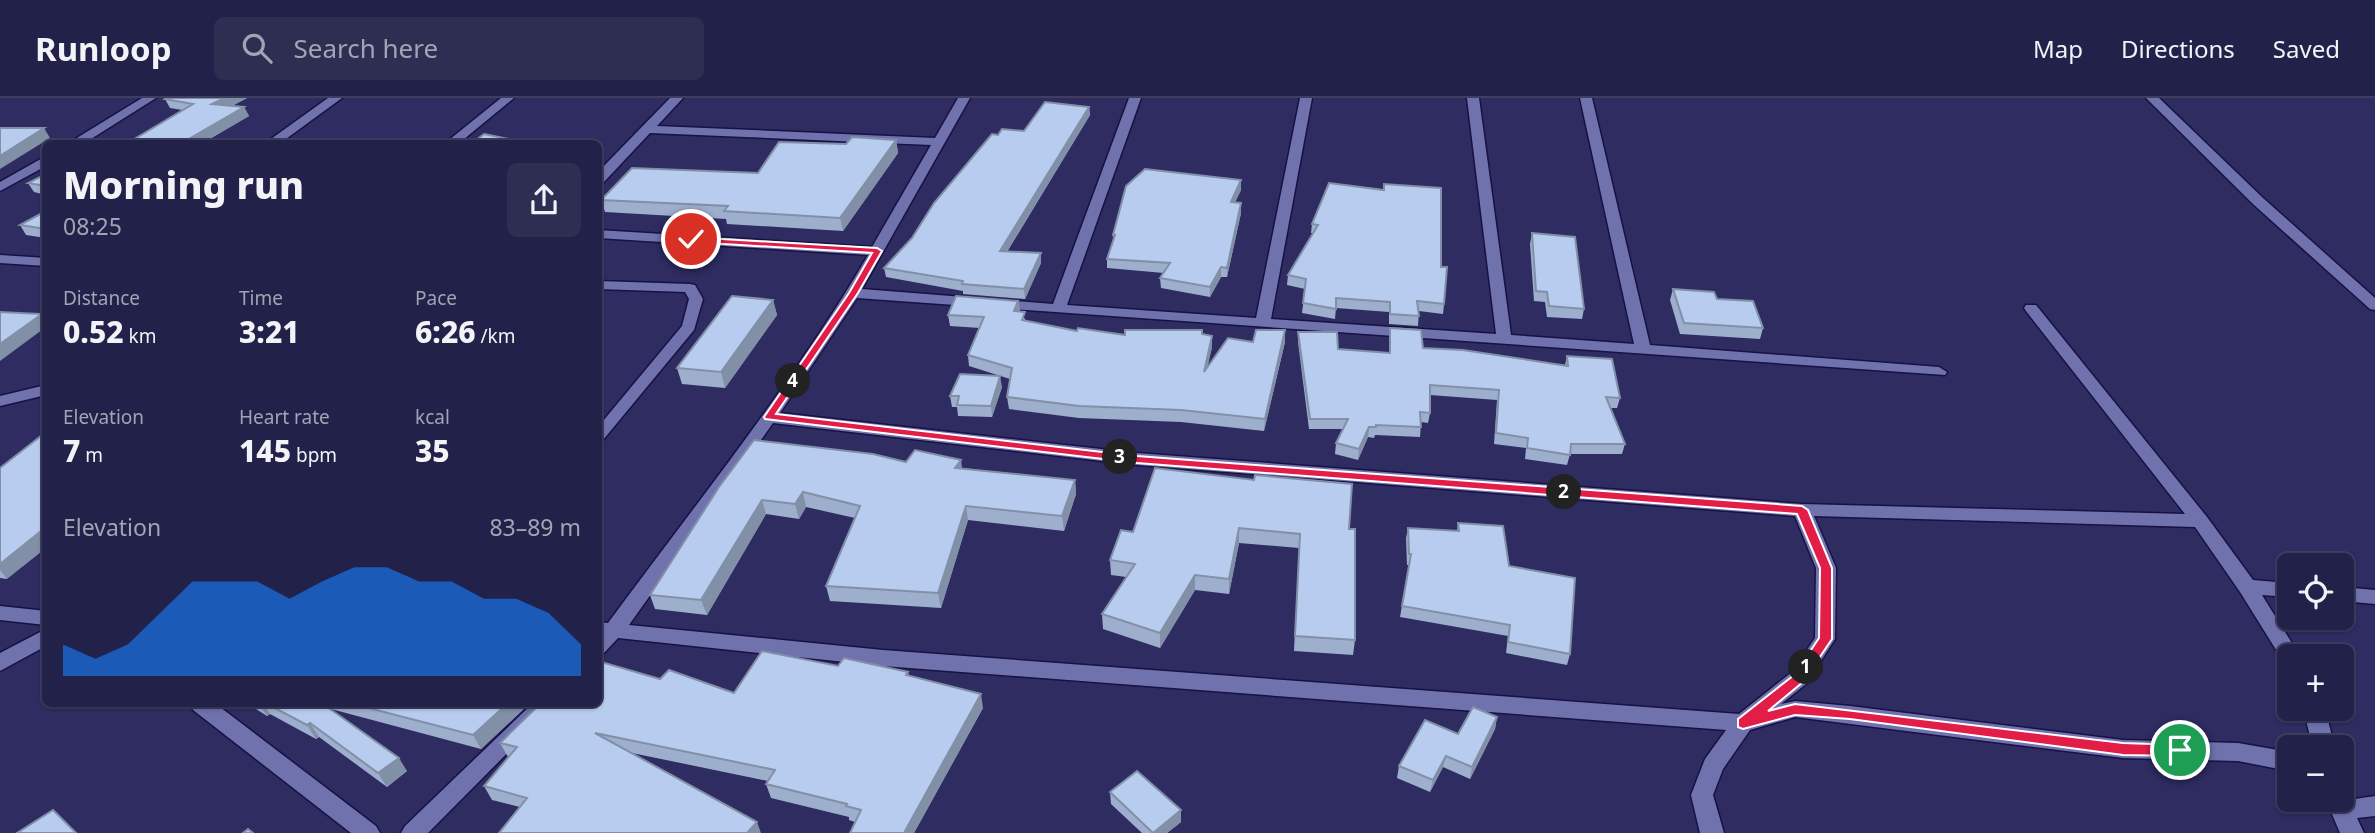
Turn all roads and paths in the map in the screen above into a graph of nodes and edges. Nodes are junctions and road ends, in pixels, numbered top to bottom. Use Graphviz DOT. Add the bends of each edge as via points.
graph roads {
  1 [pos="150,98"];
  2 [pos="336,98"];
  3 [pos="508,98"];
  4 [pos="677,98"];
  5 [pos="964,98"];
  6 [pos="1135,98"];
  7 [pos="1306,98"];
  8 [pos="1472,98"];
  9 [pos="1587,98"];
  10 [pos="2152,98"];
  11 [pos="647,129"];
  12 [pos="80,140"];
  13 [pos="276,140"];
  14 [pos="455,140"];
  15 [pos="939,142"];
  16 [pos="42,162"];
  17 [pos="602,176"];
  18 [pos="0,187"];
  19 [pos="602,234"];
  20 [pos="877,251"];
  21 [pos="0,259"];
  22 [pos="42,262"];
  23 [pos="602,285"];
  24 [pos="853,293"];
  25 [pos="2369,295"];
  26 [pos="2375,306"];
  27 [pos="2031,308"];
  28 [pos="1058,309"];
  29 [pos="1263,322"];
  30 [pos="1504,339"];
  31 [pos="1643,347"];
  32 [pos="1939,372"];
  33 [pos="42,391"];
  34 [pos="0,401"];
  35 [pos="769,417"];
  36 [pos="602,432"];
  37 [pos="1802,510"];
  38 [pos="2200,521"];
  39 [pos="2247,587"];
  40 [pos="2277,589"];
  41 [pos="2354,595"];
  42 [pos="2375,597"];
  43 [pos="0,613"];
  44 [pos="42,618"];
  45 [pos="606,629"];
  46 [pos="42,638"];
  47 [pos="2283,644"];
  48 [pos="0,663"];
  49 [pos="205,707"];
  50 [pos="542,707"];
  51 [pos="1743,723"];
  52 [pos="2277,760"];
  53 [pos="2354,805"];
  54 [pos="2375,806"];
  55 [pos="2342,812"];
  56 [pos="368,833"];
  57 [pos="412,833"];
  58 [pos="1712,833"];
  59 [pos="2352,833"];
  1 -- 12 [label="street"];
  2 -- 13 [label="street"];
  3 -- 14 [label="street"];
  4 -- 11 [label="street"];
  5 -- 15 [label="street"];
  6 -- 28 [label="street"];
  7 -- 29 [label="street"];
  8 -- 30 [label="street"];
  9 -- 31 [label="street"];
  10 -- 25 [label="street" via="2258,201"];
  11 -- 15 [label="street"];
  11 -- 17 [label="street"];
  15 -- 20 [label="street"];
  16 -- 18 [label="street"];
  19 -- 20 [label="street"];
  20 -- 24 [label="street"];
  21 -- 22 [label="street"];
  23 -- 36 [label="lane" via="690,288 696,299 688,327"];
  24 -- 28 [label="street"];
  24 -- 35 [label="street"];
  25 -- 26 [label="street"];
  27 -- 38 [label="street"];
  28 -- 29 [label="street"];
  29 -- 30 [label="street"];
  30 -- 31 [label="street"];
  31 -- 32 [label="street"];
  33 -- 34 [label="street"];
  35 -- 37 [label="street" via="1137,459"];
  35 -- 45 [label="street"];
  37 -- 38 [label="street"];
  37 -- 51 [label="street" via="1826,568 1825,639 1799,678"];
  38 -- 39 [label="street"];
  39 -- 40 [label="street"];
  39 -- 47 [label="street"];
  41 -- 42 [label="street"];
  43 -- 44 [label="street"];
  45 -- 51 [label="street" via="896,659"];
  46 -- 48 [label="street"];
  49 -- 56 [label="street"];
  50 -- 57 [label="street"];
  51 -- 52 [label="street" via="1795,709 2123,749 2238,752"];
  51 -- 58 [label="street" via="1713,765 1702,795"];
  53 -- 54 [label="street"];
  55 -- 59 [label="street"];
}
